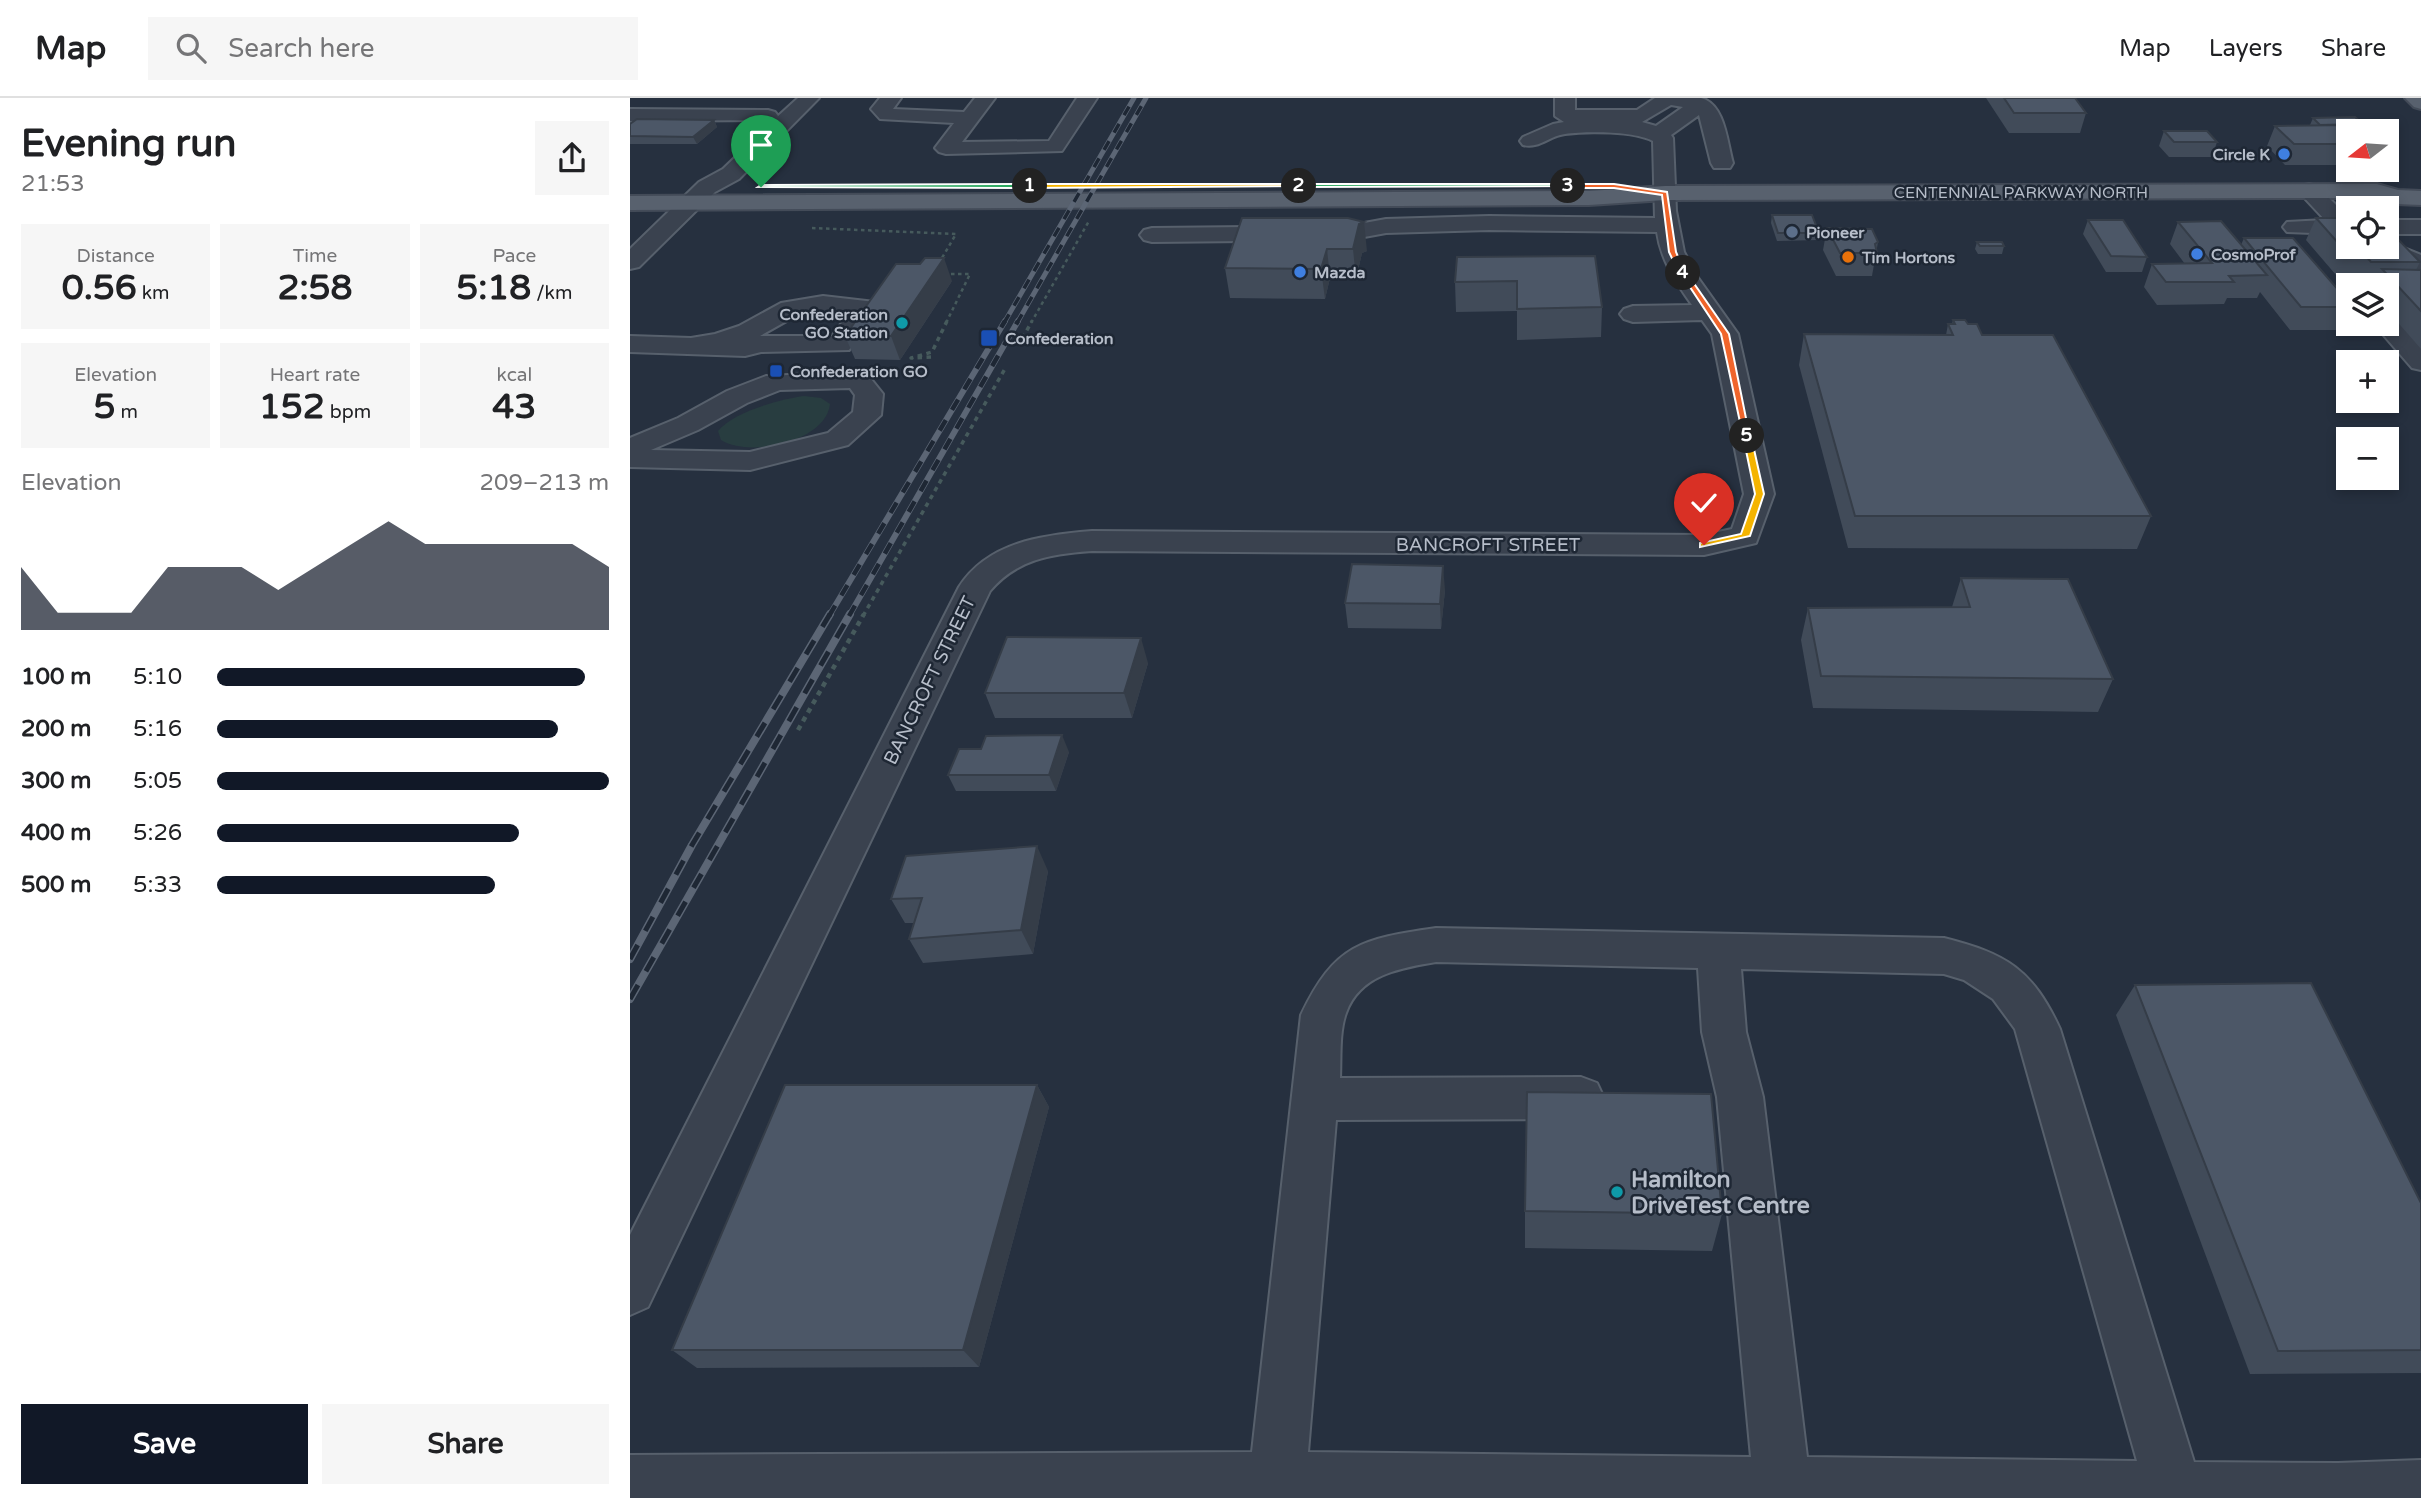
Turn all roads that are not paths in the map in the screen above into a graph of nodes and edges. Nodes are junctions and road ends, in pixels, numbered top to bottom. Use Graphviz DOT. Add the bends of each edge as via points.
graph roads {
  1 [pos="788,98"];
  2 [pos="809,98"];
  3 [pos="891,98"];
  4 [pos="985,98"];
  5 [pos="1087,98"];
  6 [pos="1565,98"];
  7 [pos="2415,98"];
  8 [pos="1667,99"];
  9 [pos="2421,103"];
  10 [pos="1701,104"];
  11 [pos="630,116"];
  12 [pos="768,116"];
  13 [pos="970,118"];
  14 [pos="1657,135"];
  15 [pos="1530,141"];
  16 [pos="1722,163"];
  17 [pos="2421,185"];
  18 [pos="630,187"];
  19 [pos="2309,191"];
  20 [pos="2377,191"];
  21 [pos="1665,193"];
  22 [pos="700,195"];
  23 [pos="2421,198"];
  24 [pos="1491,199"];
  25 [pos="630,203"];
  26 [pos="2336,217"];
  27 [pos="1489,223"];
  28 [pos="1667,225"];
  29 [pos="2421,227"];
  30 [pos="2295,228"];
  31 [pos="2336,228"];
  32 [pos="2399,232"];
  33 [pos="1152,235"];
  34 [pos="2399,237"];
  35 [pos="2421,245"];
  36 [pos="2399,246"];
  37 [pos="630,262"];
  38 [pos="2421,269"];
  39 [pos="1709,312"];
  40 [pos="1633,314"];
  41 [pos="2398,336"];
  42 [pos="630,344"];
  43 [pos="685,347"];
  44 [pos="2421,362"];
  45 [pos="630,448"];
  46 [pos="630,458"];
  47 [pos="1718,951"];
  48 [pos="1616,1098"];
  49 [pos="1314,1099"];
  50 [pos="630,1289"];
  51 [pos="630,1483"];
  52 [pos="1782,1486"];
  53 [pos="1276,1489"];
  54 [pos="2421,1489"];
  55 [pos="2174,1491"];
  1 -- 12 [label="street"];
  2 -- 22 [label="street" via="732,174"];
  3 -- 13 [label="street" via="881,109 887,115"];
  4 -- 13 [label="street"];
  5 -- 13 [label="street" via="1055,147 946,148"];
  6 -- 8 [label="street" via="1565,116 1641,116"];
  7 -- 9 [label="main road"];
  8 -- 10 [label="street"];
  10 -- 14 [label="street"];
  10 -- 16 [label="street" via="1708,110"];
  11 -- 12 [label="street"];
  12 -- 22 [label="street" via="706,174"];
  14 -- 15 [label="street" via="1644,128 1560,128"];
  14 -- 21 [label="street" via="1663,138 1665,150"];
  17 -- 20 [label="main road, CENTENNIAL PARKWAY NORTH" via="2387,185"];
  18 -- 22 [label="main road, CENTENNIAL PARKWAY NORTH"];
  19 -- 20 [label="main road, CENTENNIAL PARKWAY NORTH"];
  19 -- 21 [label="main road, CENTENNIAL PARKWAY NORTH"];
  19 -- 26 [label="street"];
  20 -- 23 [label="main road, CENTENNIAL PARKWAY NORTH"];
  21 -- 22 [label="main road, CENTENNIAL PARKWAY NORTH" via="1614,186"];
  21 -- 24 [label="main road, CENTENNIAL PARKWAY NORTH"];
  21 -- 28 [label="street"];
  22 -- 24 [label="main road, CENTENNIAL PARKWAY NORTH"];
  22 -- 25 [label="main road, CENTENNIAL PARKWAY NORTH"];
  22 -- 37 [label="street"];
  24 -- 27 [label="street"];
  27 -- 28 [label="street"];
  27 -- 33 [label="street" via="1386,226 1348,233"];
  28 -- 39 [label="street" via="1672,252"];
  29 -- 32 [label="street"];
  30 -- 31 [label="street"];
  34 -- 35 [label="street"];
  36 -- 38 [label="street"];
  39 -- 40 [label="street"];
  39 -- 50 [label="street, BANCROFT STREET" via="1725,334 1759,494 1745,536 1704,545 1091,541 1036,549 995,566 975,587"];
  41 -- 44 [label="street"];
  42 -- 43 [label="street"];
  43 -- 43 [label="street" via="746,333 782,312 815,304 866,307 854,328 778,328 734,348"];
  45 -- 46 [label="street" via="776,382 857,380 870,394 867,415 838,439 750,461"];
  47 -- 49 [label="street" via="1436,945 1382,953 1351,972 1330,999 1323,1015"];
  47 -- 52 [label="street" via="1724,1032 1720,1098"];
  47 -- 55 [label="street" via="1944,956 1985,968 2019,995 2039,1028"];
  48 -- 49 [label="street"];
  49 -- 53 [label="street"];
  51 -- 53 [label="street"];
  52 -- 53 [label="street"];
  52 -- 55 [label="street"];
  54 -- 55 [label="street"];
}
